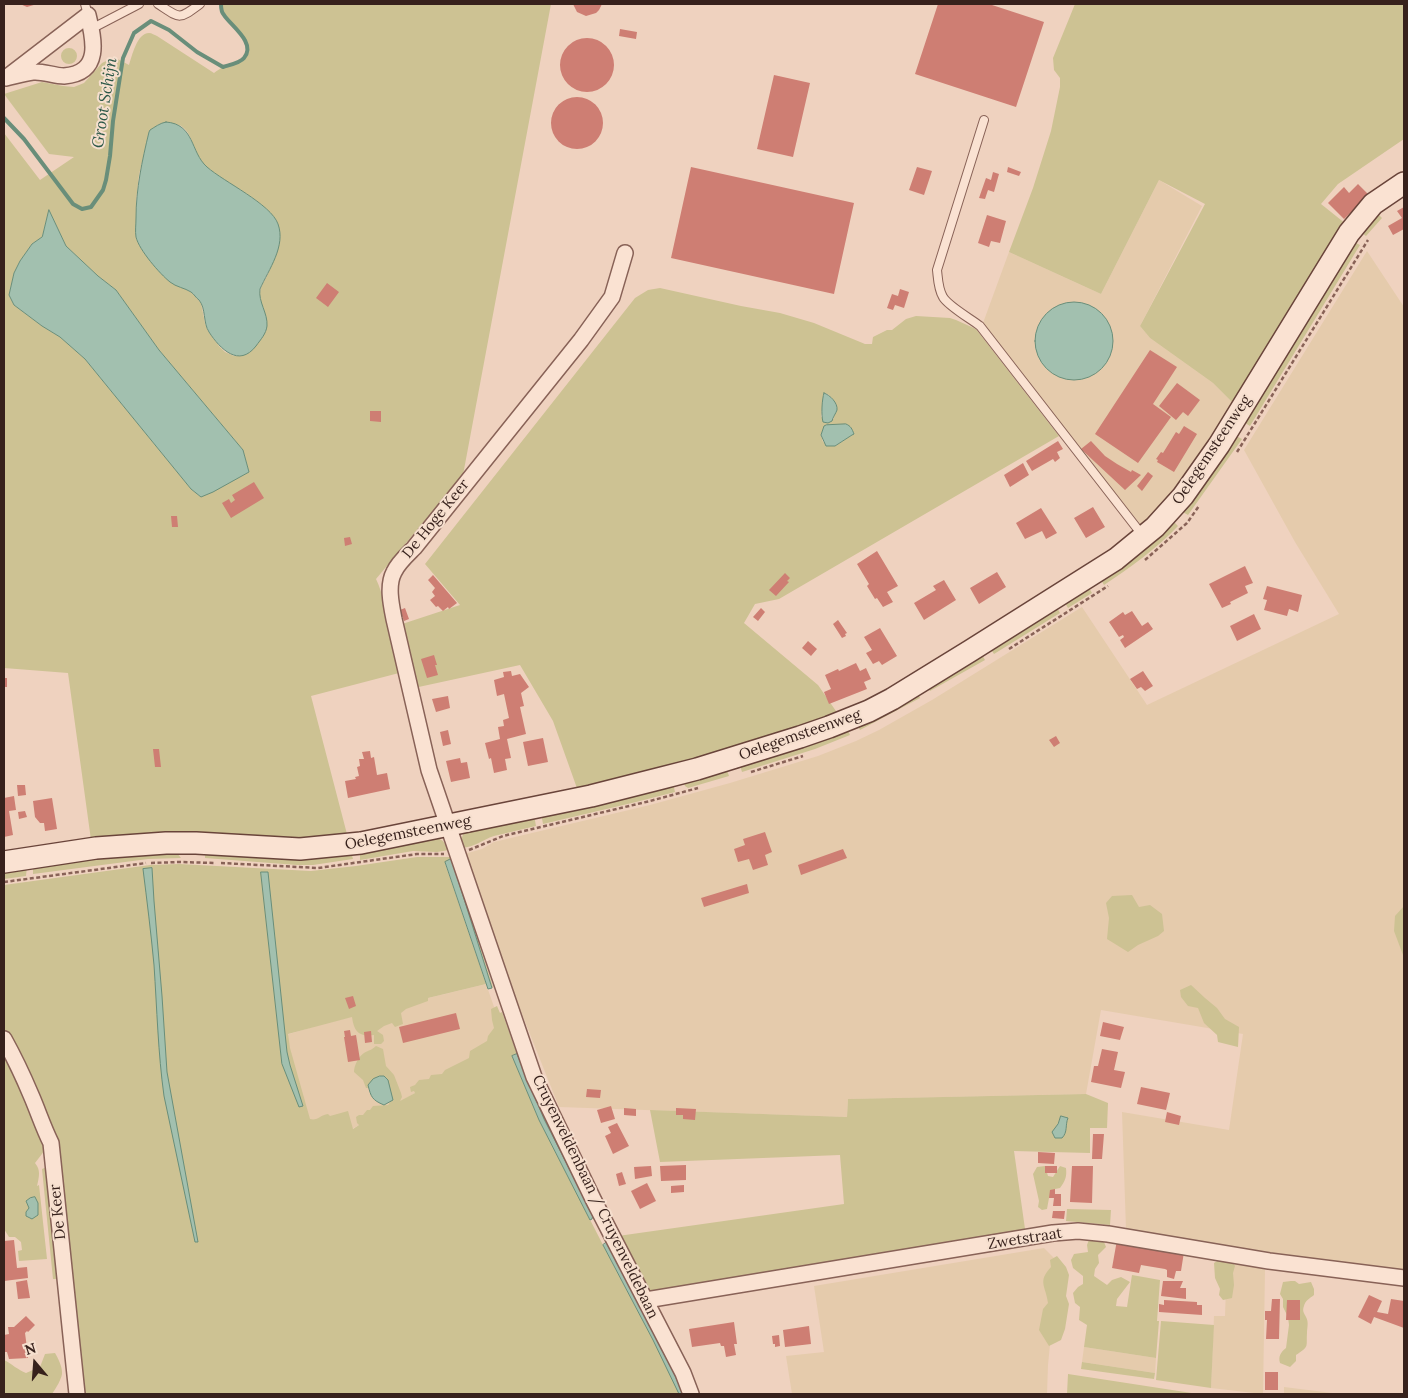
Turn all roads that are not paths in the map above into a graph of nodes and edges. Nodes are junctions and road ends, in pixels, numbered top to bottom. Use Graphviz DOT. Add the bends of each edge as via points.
graph roads {
  1 [pos="139,4"];
  2 [pos="158,4"];
  3 [pos="200,4"];
  4 [pos="88,16"];
  5 [pos="5,78"];
  6 [pos="984,120"];
  7 [pos="1404,183"];
  8 [pos="625,253"];
  9 [pos="1144,537"];
  10 [pos="448,826"];
  11 [pos="4,862"];
  12 [pos="4,1039"];
  13 [pos="1404,1278"];
  14 [pos="646,1300"];
  15 [pos="77,1394"];
  16 [pos="690,1394"];
  1 -- 4 [label="lane"];
  2 -- 3 [label="lane" via="176,16 184,16"];
  4 -- 5 [label="street"];
  4 -- 5 [label="street" via="94,48 92,59 85,68 63,76 34,72"];
  6 -- 9 [label="lane" via="937,270 942,296 980,326"];
  7 -- 9 [label="street, Oelegemsteenweg" via="1373,204 1349,233 1220,445 1183,496"];
  8 -- 10 [label="street, De Hoge Keer" via="612,297 581,340 393,574 390,593 394,619 429,770"];
  9 -- 10 [label="street, Oelegemsteenweg" via="1116,559 970,651 892,699 850,719 662,778"];
  10 -- 11 [label="street, Oelegemsteenweg" via="328,848 166,843 96,848"];
  10 -- 14 [label="street, Cruyenveldenbaan / Cruyenveldebaan" via="534,1077"];
  12 -- 15 [label="street, De Keer" via="50,1143"];
  13 -- 14 [label="street, Zwetstraat" via="1078,1231"];
  14 -- 16 [label="street, Cruyenveldenbaan / Cruyenveldebaan"];
}
